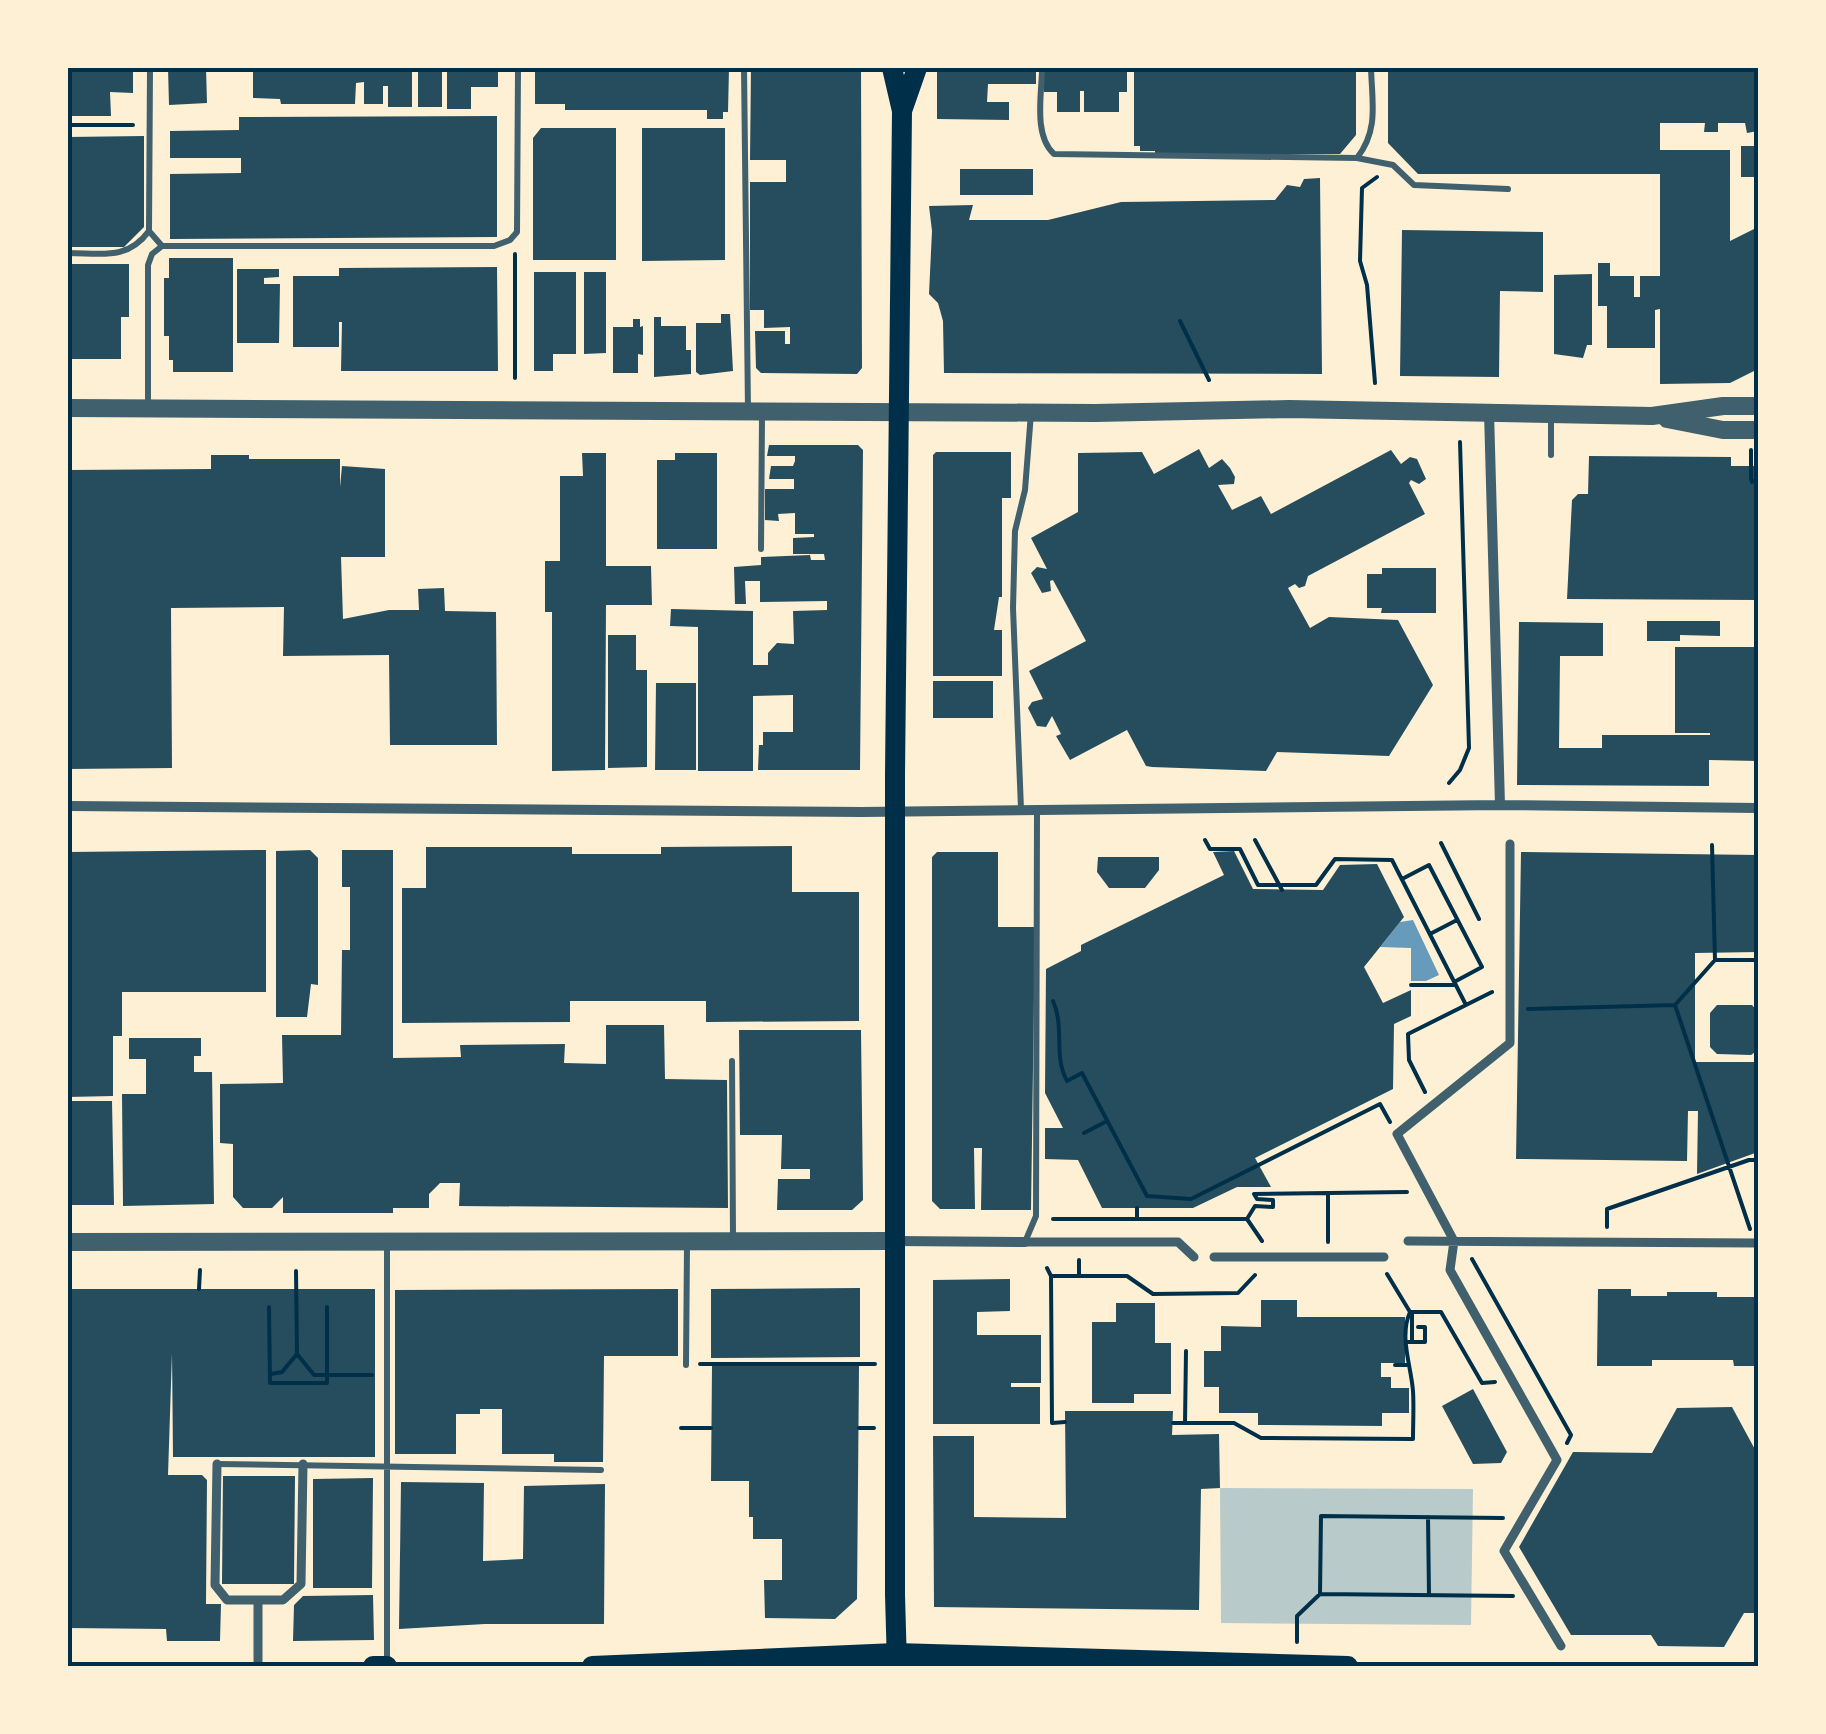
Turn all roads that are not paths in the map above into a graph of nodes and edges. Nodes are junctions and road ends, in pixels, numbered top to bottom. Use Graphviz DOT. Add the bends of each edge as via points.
graph roads {
  1 [pos="150,68"];
  2 [pos="518,68"];
  3 [pos="744,68"];
  4 [pos="892,68"];
  5 [pos="917,68"];
  6 [pos="1042,68"];
  7 [pos="1371,68"];
  8 [pos="902,111"];
  9 [pos="1357,158"];
  10 [pos="1508,189"];
  11 [pos="149,231"];
  12 [pos="162,246"];
  13 [pos="68,252"];
  14 [pos="1758,406"];
  15 [pos="68,408"];
  16 [pos="148,408"];
  17 [pos="755,410"];
  18 [pos="897,411"];
  19 [pos="1031,412"];
  20 [pos="1489,412"];
  21 [pos="1551,413"];
  22 [pos="1652,416"];
  23 [pos="1755,438"];
  24 [pos="1551,455"];
  25 [pos="760,549"];
  26 [pos="1500,805"];
  27 [pos="68,806"];
  28 [pos="1758,808"];
  29 [pos="895,812"];
  30 [pos="1021,812"];
  31 [pos="1037,812"];
  32 [pos="1510,844"];
  33 [pos="732,1061"];
  34 [pos="687,1240"];
  35 [pos="733,1240"];
  36 [pos="895,1240"];
  37 [pos="387,1241"];
  38 [pos="1408,1241"];
  39 [pos="1458,1241"];
  40 [pos="68,1242"];
  41 [pos="1026,1242"];
  42 [pos="1756,1243"];
  43 [pos="1194,1257"];
  44 [pos="1214,1257"];
  45 [pos="1380,1257"];
  46 [pos="686,1364"];
  47 [pos="217,1464"];
  48 [pos="303,1464"];
  49 [pos="387,1464"];
  50 [pos="601,1470"];
  51 [pos="258,1600"];
  52 [pos="1561,1646"];
  53 [pos="897,1660"];
  54 [pos="258,1666"];
  55 [pos="373,1666"];
  56 [pos="387,1666"];
  57 [pos="592,1666"];
  58 [pos="1348,1666"];
  1 -- 11 [label="lane"];
  2 -- 12 [label="lane" via="517,232 510,240 494,246"];
  3 -- 17 [label="lane"];
  4 -- 8 [label="main road"];
  5 -- 8 [label="main road"];
  6 -- 9 [label="lane" via="1041,131 1054,154"];
  7 -- 9 [label="lane" via="1374,126"];
  8 -- 18 [label="main road"];
  9 -- 10 [label="lane" via="1393,165 1414,185"];
  11 -- 12 [label="lane"];
  11 -- 13 [label="lane" via="125,252"];
  12 -- 16 [label="lane" via="148,266"];
  14 -- 22 [label="street"];
  15 -- 16 [label="street"];
  16 -- 17 [label="street"];
  17 -- 18 [label="street"];
  17 -- 25 [label="lane"];
  18 -- 19 [label="street"];
  18 -- 29 [label="main road"];
  19 -- 20 [label="street"];
  19 -- 30 [label="lane" via="1013,589"];
  20 -- 21 [label="street"];
  20 -- 26 [label="street"];
  21 -- 22 [label="street"];
  21 -- 24 [label="lane"];
  22 -- 23 [label="street"];
  26 -- 28 [label="street"];
  26 -- 31 [label="street"];
  27 -- 29 [label="street"];
  29 -- 30 [label="street"];
  29 -- 36 [label="main road"];
  30 -- 31 [label="street"];
  31 -- 41 [label="lane" via="1036,1216"];
  32 -- 39 [label="street" via="1510,1043 1397,1134"];
  33 -- 35 [label="lane"];
  34 -- 35 [label="street"];
  34 -- 37 [label="street"];
  34 -- 46 [label="lane"];
  35 -- 36 [label="street"];
  36 -- 41 [label="street"];
  36 -- 53 [label="main road"];
  37 -- 40 [label="street"];
  37 -- 49 [label="lane"];
  38 -- 39 [label="street"];
  39 -- 42 [label="street"];
  39 -- 52 [label="street" via="1450,1270 1557,1460 1504,1551"];
  41 -- 43 [label="street" via="1178,1242"];
  44 -- 45 [label="street"];
  47 -- 48 [label="lane"];
  47 -- 51 [label="street" via="216,1585 227,1600"];
  48 -- 49 [label="lane"];
  48 -- 51 [label="street" via="301,1584 283,1600"];
  49 -- 50 [label="lane"];
  49 -- 56 [label="lane"];
  51 -- 54 [label="street"];
  53 -- 57 [label="main road"];
  53 -- 58 [label="main road"];
  55 -- 56 [label="main road"];
}
